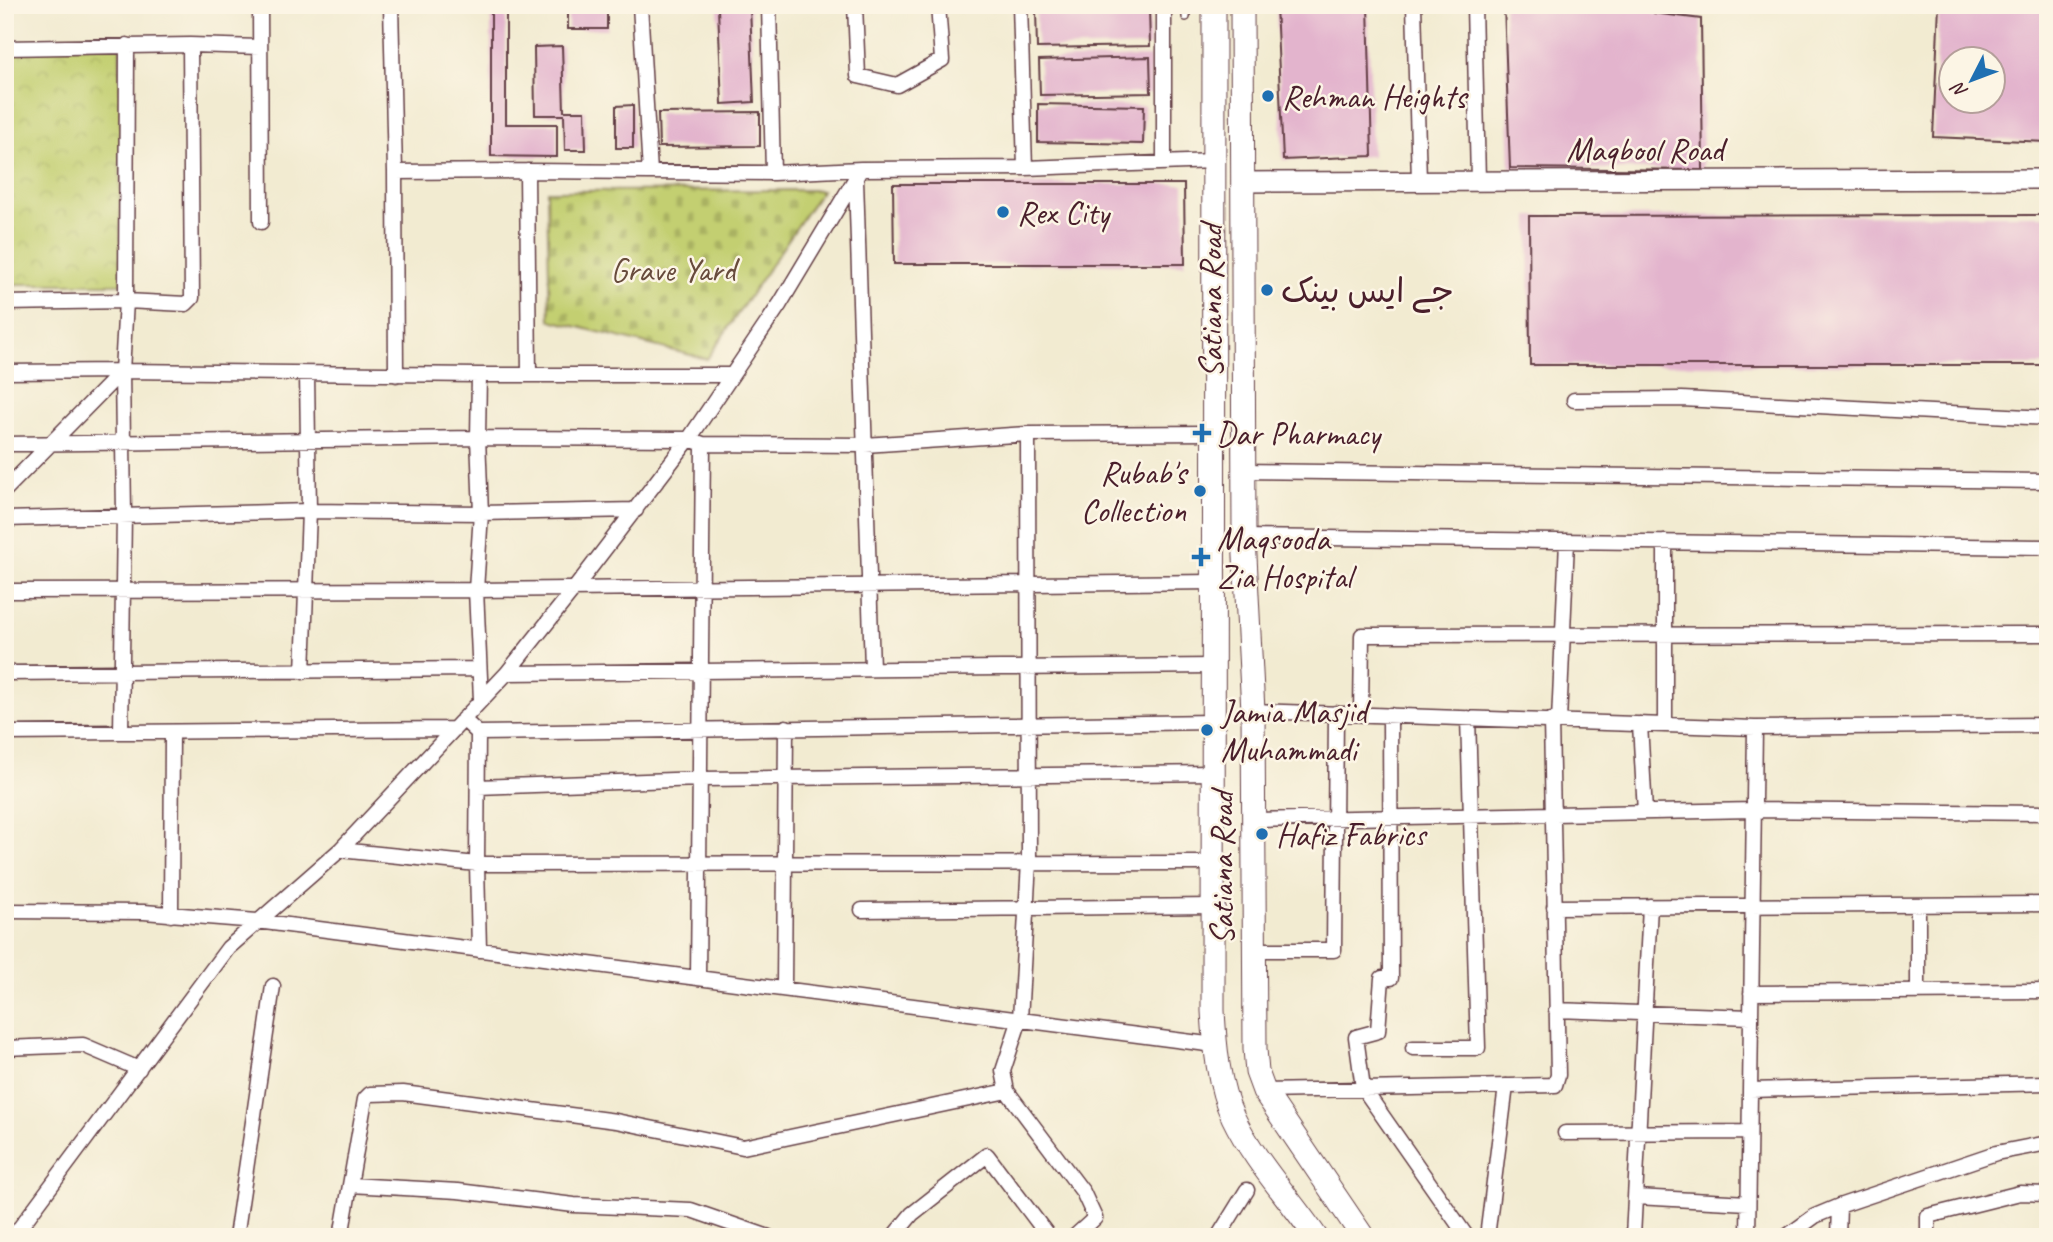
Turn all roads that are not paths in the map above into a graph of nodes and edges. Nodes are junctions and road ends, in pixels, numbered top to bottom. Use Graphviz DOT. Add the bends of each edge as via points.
graph roads {
  1 [pos="260,5"];
  2 [pos="391,5"];
  3 [pos="640,5"];
  4 [pos="768,5"];
  5 [pos="855,5"];
  6 [pos="938,5"];
  7 [pos="1020,5"];
  8 [pos="1164,5"];
  9 [pos="1186,5"];
  10 [pos="1213,5"];
  11 [pos="1242,5"];
  12 [pos="1414,5"];
  13 [pos="1475,5"];
  14 [pos="1186,17"];
  15 [pos="127,45"];
  16 [pos="190,45"];
  17 [pos="260,47"];
  18 [pos="5,48"];
  19 [pos="1214,161"];
  20 [pos="1164,163"];
  21 [pos="1025,167"];
  22 [pos="527,171"];
  23 [pos="395,172"];
  24 [pos="650,172"];
  25 [pos="773,173"];
  26 [pos="859,174"];
  27 [pos="2048,179"];
  28 [pos="1419,181"];
  29 [pos="1478,181"];
  30 [pos="1243,182"];
  31 [pos="261,222"];
  32 [pos="126,302"];
  33 [pos="5,303"];
  34 [pos="122,371"];
  35 [pos="5,372"];
  36 [pos="307,374"];
  37 [pos="396,375"];
  38 [pos="479,375"];
  39 [pos="529,375"];
  40 [pos="730,375"];
  41 [pos="1574,400"];
  42 [pos="2048,418"];
  43 [pos="1214,433"];
  44 [pos="1028,434"];
  45 [pos="478,438"];
  46 [pos="307,440"];
  47 [pos="696,441"];
  48 [pos="122,442"];
  49 [pos="5,444"];
  50 [pos="51,444"];
  51 [pos="865,445"];
  52 [pos="1243,470"];
  53 [pos="2048,481"];
  54 [pos="5,490"];
  55 [pos="636,510"];
  56 [pos="309,511"];
  57 [pos="481,513"];
  58 [pos="124,514"];
  59 [pos="5,519"];
  60 [pos="1243,537"];
  61 [pos="1567,541"];
  62 [pos="1665,542"];
  63 [pos="2048,547"];
  64 [pos="1214,582"];
  65 [pos="1028,584"];
  66 [pos="869,585"];
  67 [pos="701,587"];
  68 [pos="575,588"];
  69 [pos="307,590"];
  70 [pos="476,590"];
  71 [pos="5,591"];
  72 [pos="122,591"];
  73 [pos="2048,634"];
  74 [pos="1563,635"];
  75 [pos="1665,635"];
  76 [pos="1213,666"];
  77 [pos="1028,667"];
  78 [pos="872,668"];
  79 [pos="478,669"];
  80 [pos="701,670"];
  81 [pos="303,672"];
  82 [pos="5,673"];
  83 [pos="122,673"];
  84 [pos="507,673"];
  85 [pos="481,700"];
  86 [pos="1254,711"];
  87 [pos="1335,713"];
  88 [pos="1361,714"];
  89 [pos="1390,715"];
  90 [pos="1468,718"];
  91 [pos="1555,721"];
  92 [pos="1214,722"];
  93 [pos="459,724"];
  94 [pos="1029,724"];
  95 [pos="1640,724"];
  96 [pos="1665,724"];
  97 [pos="2048,725"];
  98 [pos="786,727"];
  99 [pos="700,728"];
  100 [pos="1755,728"];
  101 [pos="121,732"];
  102 [pos="5,733"];
  103 [pos="172,733"];
  104 [pos="478,733"];
  105 [pos="1213,774"];
  106 [pos="1029,776"];
  107 [pos="700,779"];
  108 [pos="785,779"];
  109 [pos="478,787"];
  110 [pos="1754,810"];
  111 [pos="1645,812"];
  112 [pos="2048,813"];
  113 [pos="1553,814"];
  114 [pos="1471,815"];
  115 [pos="1390,817"];
  116 [pos="1335,818"];
  117 [pos="1255,820"];
  118 [pos="340,850"];
  119 [pos="699,862"];
  120 [pos="786,862"];
  121 [pos="1029,862"];
  122 [pos="477,863"];
  123 [pos="1213,863"];
  124 [pos="2048,904"];
  125 [pos="1919,905"];
  126 [pos="1213,906"];
  127 [pos="1650,906"];
  128 [pos="1752,906"];
  129 [pos="1554,908"];
  130 [pos="862,909"];
  131 [pos="1026,909"];
  132 [pos="5,911"];
  133 [pos="172,915"];
  134 [pos="257,921"];
  135 [pos="479,950"];
  136 [pos="1254,950"];
  137 [pos="698,977"];
  138 [pos="273,986"];
  139 [pos="784,988"];
  140 [pos="2048,991"];
  141 [pos="1918,992"];
  142 [pos="1751,993"];
  143 [pos="1556,1010"];
  144 [pos="1645,1013"];
  145 [pos="1751,1017"];
  146 [pos="1020,1019"];
  147 [pos="1215,1045"];
  148 [pos="5,1048"];
  149 [pos="1413,1048"];
  150 [pos="139,1069"];
  151 [pos="2048,1083"];
  152 [pos="1506,1086"];
  153 [pos="1363,1088"];
  154 [pos="1750,1090"];
  155 [pos="1007,1091"];
  156 [pos="1264,1091"];
  157 [pos="1639,1132"];
  158 [pos="1749,1132"];
  159 [pos="1564,1133"];
  160 [pos="2048,1143"];
  161 [pos="1310,1161"];
  162 [pos="1278,1184"];
  163 [pos="350,1185"];
  164 [pos="1247,1189"];
  165 [pos="2048,1194"];
  166 [pos="1636,1197"];
  167 [pos="1748,1203"];
  168 [pos="1839,1206"];
  169 [pos="13,1237"];
  170 [pos="236,1237"];
  171 [pos="341,1237"];
  172 [pos="769,1237"];
  173 [pos="893,1237"];
  174 [pos="1049,1237"];
  175 [pos="1074,1237"];
  176 [pos="1218,1237"];
  177 [pos="1316,1237"];
  178 [pos="1363,1237"];
  179 [pos="1467,1237"];
  180 [pos="1487,1237"];
  181 [pos="1633,1237"];
  182 [pos="1748,1237"];
  183 [pos="1786,1237"];
  184 [pos="1838,1237"];
  185 [pos="1928,1237"];
  1 -- 17 [label="street"];
  2 -- 23 [label="street"];
  3 -- 24 [label="street"];
  4 -- 25 [label="street"];
  5 -- 6 [label="street" via="858,76 897,85 942,60"];
  7 -- 21 [label="street"];
  8 -- 20 [label="street"];
  9 -- 14 [label="lane"];
  10 -- 19 [label="main road, Satiana Road"];
  11 -- 30 [label="main road, Satiana Road"];
  12 -- 28 [label="street"];
  13 -- 29 [label="street"];
  15 -- 16 [label="street"];
  15 -- 18 [label="street"];
  15 -- 32 [label="street"];
  16 -- 17 [label="street"];
  16 -- 32 [label="street" via="192,298 186,304"];
  17 -- 31 [label="street"];
  19 -- 20 [label="street"];
  19 -- 43 [label="main road, Satiana Road"];
  20 -- 21 [label="street"];
  21 -- 26 [label="street"];
  22 -- 23 [label="street"];
  22 -- 24 [label="street"];
  22 -- 39 [label="street"];
  23 -- 37 [label="street"];
  24 -- 25 [label="street"];
  25 -- 26 [label="street"];
  26 -- 40 [label="street"];
  26 -- 51 [label="street"];
  27 -- 29 [label="street, Maqbool Road"];
  28 -- 29 [label="street, Maqbool Road"];
  28 -- 30 [label="street, Maqbool Road"];
  30 -- 52 [label="main road, Satiana Road"];
  32 -- 33 [label="street"];
  32 -- 34 [label="street"];
  34 -- 35 [label="street"];
  34 -- 36 [label="street"];
  34 -- 48 [label="street"];
  34 -- 50 [label="street"];
  36 -- 37 [label="street"];
  36 -- 46 [label="street"];
  37 -- 38 [label="street"];
  38 -- 39 [label="street"];
  38 -- 45 [label="street"];
  39 -- 40 [label="street"];
  40 -- 47 [label="street"];
  41 -- 42 [label="street" via="1682,399"];
  43 -- 44 [label="street"];
  43 -- 64 [label="main road, Satiana Road"];
  44 -- 51 [label="street"];
  44 -- 65 [label="street"];
  45 -- 46 [label="street"];
  45 -- 47 [label="street"];
  45 -- 57 [label="street"];
  46 -- 48 [label="street"];
  46 -- 56 [label="street"];
  47 -- 51 [label="street"];
  47 -- 55 [label="street"];
  47 -- 67 [label="street"];
  48 -- 50 [label="street"];
  48 -- 58 [label="street"];
  49 -- 50 [label="street"];
  50 -- 54 [label="street"];
  51 -- 66 [label="street"];
  52 -- 53 [label="street"];
  52 -- 60 [label="main road, Satiana Road"];
  55 -- 57 [label="street"];
  55 -- 68 [label="street"];
  56 -- 57 [label="street"];
  56 -- 58 [label="street"];
  56 -- 69 [label="street"];
  57 -- 70 [label="street"];
  58 -- 59 [label="street"];
  58 -- 72 [label="street"];
  60 -- 61 [label="street"];
  60 -- 86 [label="main road, Satiana Road"];
  61 -- 62 [label="street"];
  61 -- 74 [label="street"];
  62 -- 63 [label="street"];
  62 -- 75 [label="street"];
  64 -- 65 [label="street"];
  64 -- 76 [label="main road, Satiana Road"];
  65 -- 66 [label="street"];
  65 -- 77 [label="street"];
  66 -- 67 [label="street"];
  66 -- 78 [label="street"];
  67 -- 68 [label="street"];
  67 -- 80 [label="street"];
  68 -- 70 [label="street"];
  68 -- 84 [label="street"];
  69 -- 70 [label="street"];
  69 -- 72 [label="street"];
  69 -- 81 [label="street"];
  70 -- 79 [label="street"];
  71 -- 72 [label="street"];
  72 -- 83 [label="street"];
  73 -- 75 [label="street"];
  74 -- 75 [label="street"];
  74 -- 88 [label="street" via="1362,635"];
  74 -- 91 [label="street"];
  75 -- 96 [label="street"];
  76 -- 77 [label="street"];
  76 -- 92 [label="main road, Satiana Road"];
  77 -- 78 [label="street"];
  77 -- 94 [label="street"];
  78 -- 80 [label="street"];
  79 -- 81 [label="street"];
  79 -- 85 [label="street"];
  80 -- 84 [label="street"];
  80 -- 99 [label="street"];
  81 -- 83 [label="street"];
  82 -- 83 [label="street"];
  83 -- 101 [label="street"];
  84 -- 85 [label="street"];
  85 -- 93 [label="street"];
  86 -- 87 [label="street"];
  86 -- 117 [label="main road, Satiana Road"];
  87 -- 88 [label="street"];
  87 -- 116 [label="street"];
  88 -- 89 [label="street"];
  89 -- 90 [label="street"];
  89 -- 115 [label="street"];
  90 -- 91 [label="street"];
  90 -- 114 [label="street"];
  91 -- 95 [label="street"];
  91 -- 113 [label="street"];
  92 -- 94 [label="street"];
  92 -- 105 [label="main road, Satiana Road"];
  93 -- 103 [label="street"];
  93 -- 104 [label="street" via="473,725"];
  93 -- 118 [label="street"];
  94 -- 98 [label="street"];
  94 -- 106 [label="street"];
  95 -- 96 [label="street"];
  95 -- 111 [label="street"];
  96 -- 100 [label="street"];
  97 -- 100 [label="street"];
  98 -- 99 [label="street"];
  98 -- 108 [label="street"];
  99 -- 104 [label="street"];
  99 -- 107 [label="street"];
  100 -- 110 [label="street"];
  101 -- 102 [label="street"];
  101 -- 103 [label="street"];
  103 -- 133 [label="street"];
  104 -- 109 [label="street"];
  105 -- 106 [label="street"];
  105 -- 123 [label="main road, Satiana Road"];
  106 -- 108 [label="street"];
  106 -- 121 [label="street"];
  107 -- 108 [label="street"];
  107 -- 109 [label="street"];
  107 -- 119 [label="street"];
  108 -- 120 [label="street"];
  109 -- 122 [label="street"];
  110 -- 111 [label="street"];
  110 -- 112 [label="street"];
  110 -- 128 [label="street"];
  111 -- 113 [label="street"];
  113 -- 114 [label="street"];
  113 -- 129 [label="street"];
  114 -- 115 [label="street"];
  114 -- 149 [label="street" via="1478,1048"];
  115 -- 116 [label="street"];
  115 -- 153 [label="street" via="1391,978 1382,978 1378,1031 1356,1037"];
  116 -- 117 [label="street"];
  116 -- 136 [label="street" via="1334,950"];
  117 -- 136 [label="main road, Satiana Road"];
  118 -- 122 [label="street"];
  118 -- 134 [label="street"];
  119 -- 120 [label="street"];
  119 -- 122 [label="street"];
  119 -- 137 [label="street"];
  120 -- 121 [label="street"];
  120 -- 139 [label="street"];
  121 -- 123 [label="street"];
  121 -- 131 [label="street"];
  122 -- 135 [label="street"];
  123 -- 126 [label="main road, Satiana Road"];
  124 -- 125 [label="street"];
  125 -- 128 [label="street"];
  125 -- 141 [label="street"];
  126 -- 131 [label="street"];
  126 -- 147 [label="main road, Satiana Road"];
  127 -- 128 [label="street"];
  127 -- 129 [label="street"];
  127 -- 144 [label="street"];
  128 -- 142 [label="street"];
  129 -- 143 [label="street"];
  130 -- 131 [label="street"];
  131 -- 146 [label="street"];
  132 -- 133 [label="street"];
  133 -- 134 [label="street"];
  134 -- 135 [label="street"];
  134 -- 150 [label="street" via="204,977"];
  135 -- 137 [label="street"];
  136 -- 156 [label="main road, Satiana Road" via="1255,1049"];
  137 -- 139 [label="street"];
  138 -- 170 [label="street"];
  139 -- 146 [label="street"];
  140 -- 141 [label="street"];
  141 -- 142 [label="street"];
  142 -- 145 [label="street"];
  143 -- 144 [label="street"];
  143 -- 152 [label="street" via="1555,1085"];
  144 -- 145 [label="street"];
  144 -- 157 [label="street"];
  145 -- 154 [label="street"];
  146 -- 147 [label="street"];
  146 -- 155 [label="street" via="1003,1071"];
  147 -- 162 [label="main road, Satiana Road" via="1233,1115"];
  148 -- 150 [label="street" via="83,1045"];
  150 -- 169 [label="street"];
  151 -- 154 [label="street"];
  152 -- 153 [label="street"];
  152 -- 180 [label="street"];
  153 -- 156 [label="street"];
  153 -- 179 [label="street"];
  154 -- 158 [label="street"];
  155 -- 163 [label="street" via="743,1147 616,1121 403,1093 370,1094 365,1099"];
  155 -- 175 [label="street" via="1083,1192 1095,1218"];
  156 -- 161 [label="main road, Satiana Road"];
  157 -- 158 [label="street"];
  157 -- 159 [label="street"];
  157 -- 166 [label="street"];
  158 -- 167 [label="street"];
  160 -- 168 [label="street" via="1996,1153"];
  161 -- 162 [label="main road"];
  161 -- 178 [label="main road, Satiana Road"];
  162 -- 177 [label="main road, Satiana Road"];
  163 -- 171 [label="street"];
  163 -- 172 [label="street" via="458,1191 573,1205 691,1210"];
  164 -- 176 [label="street"];
  165 -- 185 [label="street" via="2020,1193 1928,1216"];
  166 -- 167 [label="street"];
  166 -- 181 [label="street"];
  167 -- 182 [label="street"];
  168 -- 183 [label="street"];
  168 -- 184 [label="street"];
  173 -- 174 [label="street" via="912,1214 987,1155"];
}
